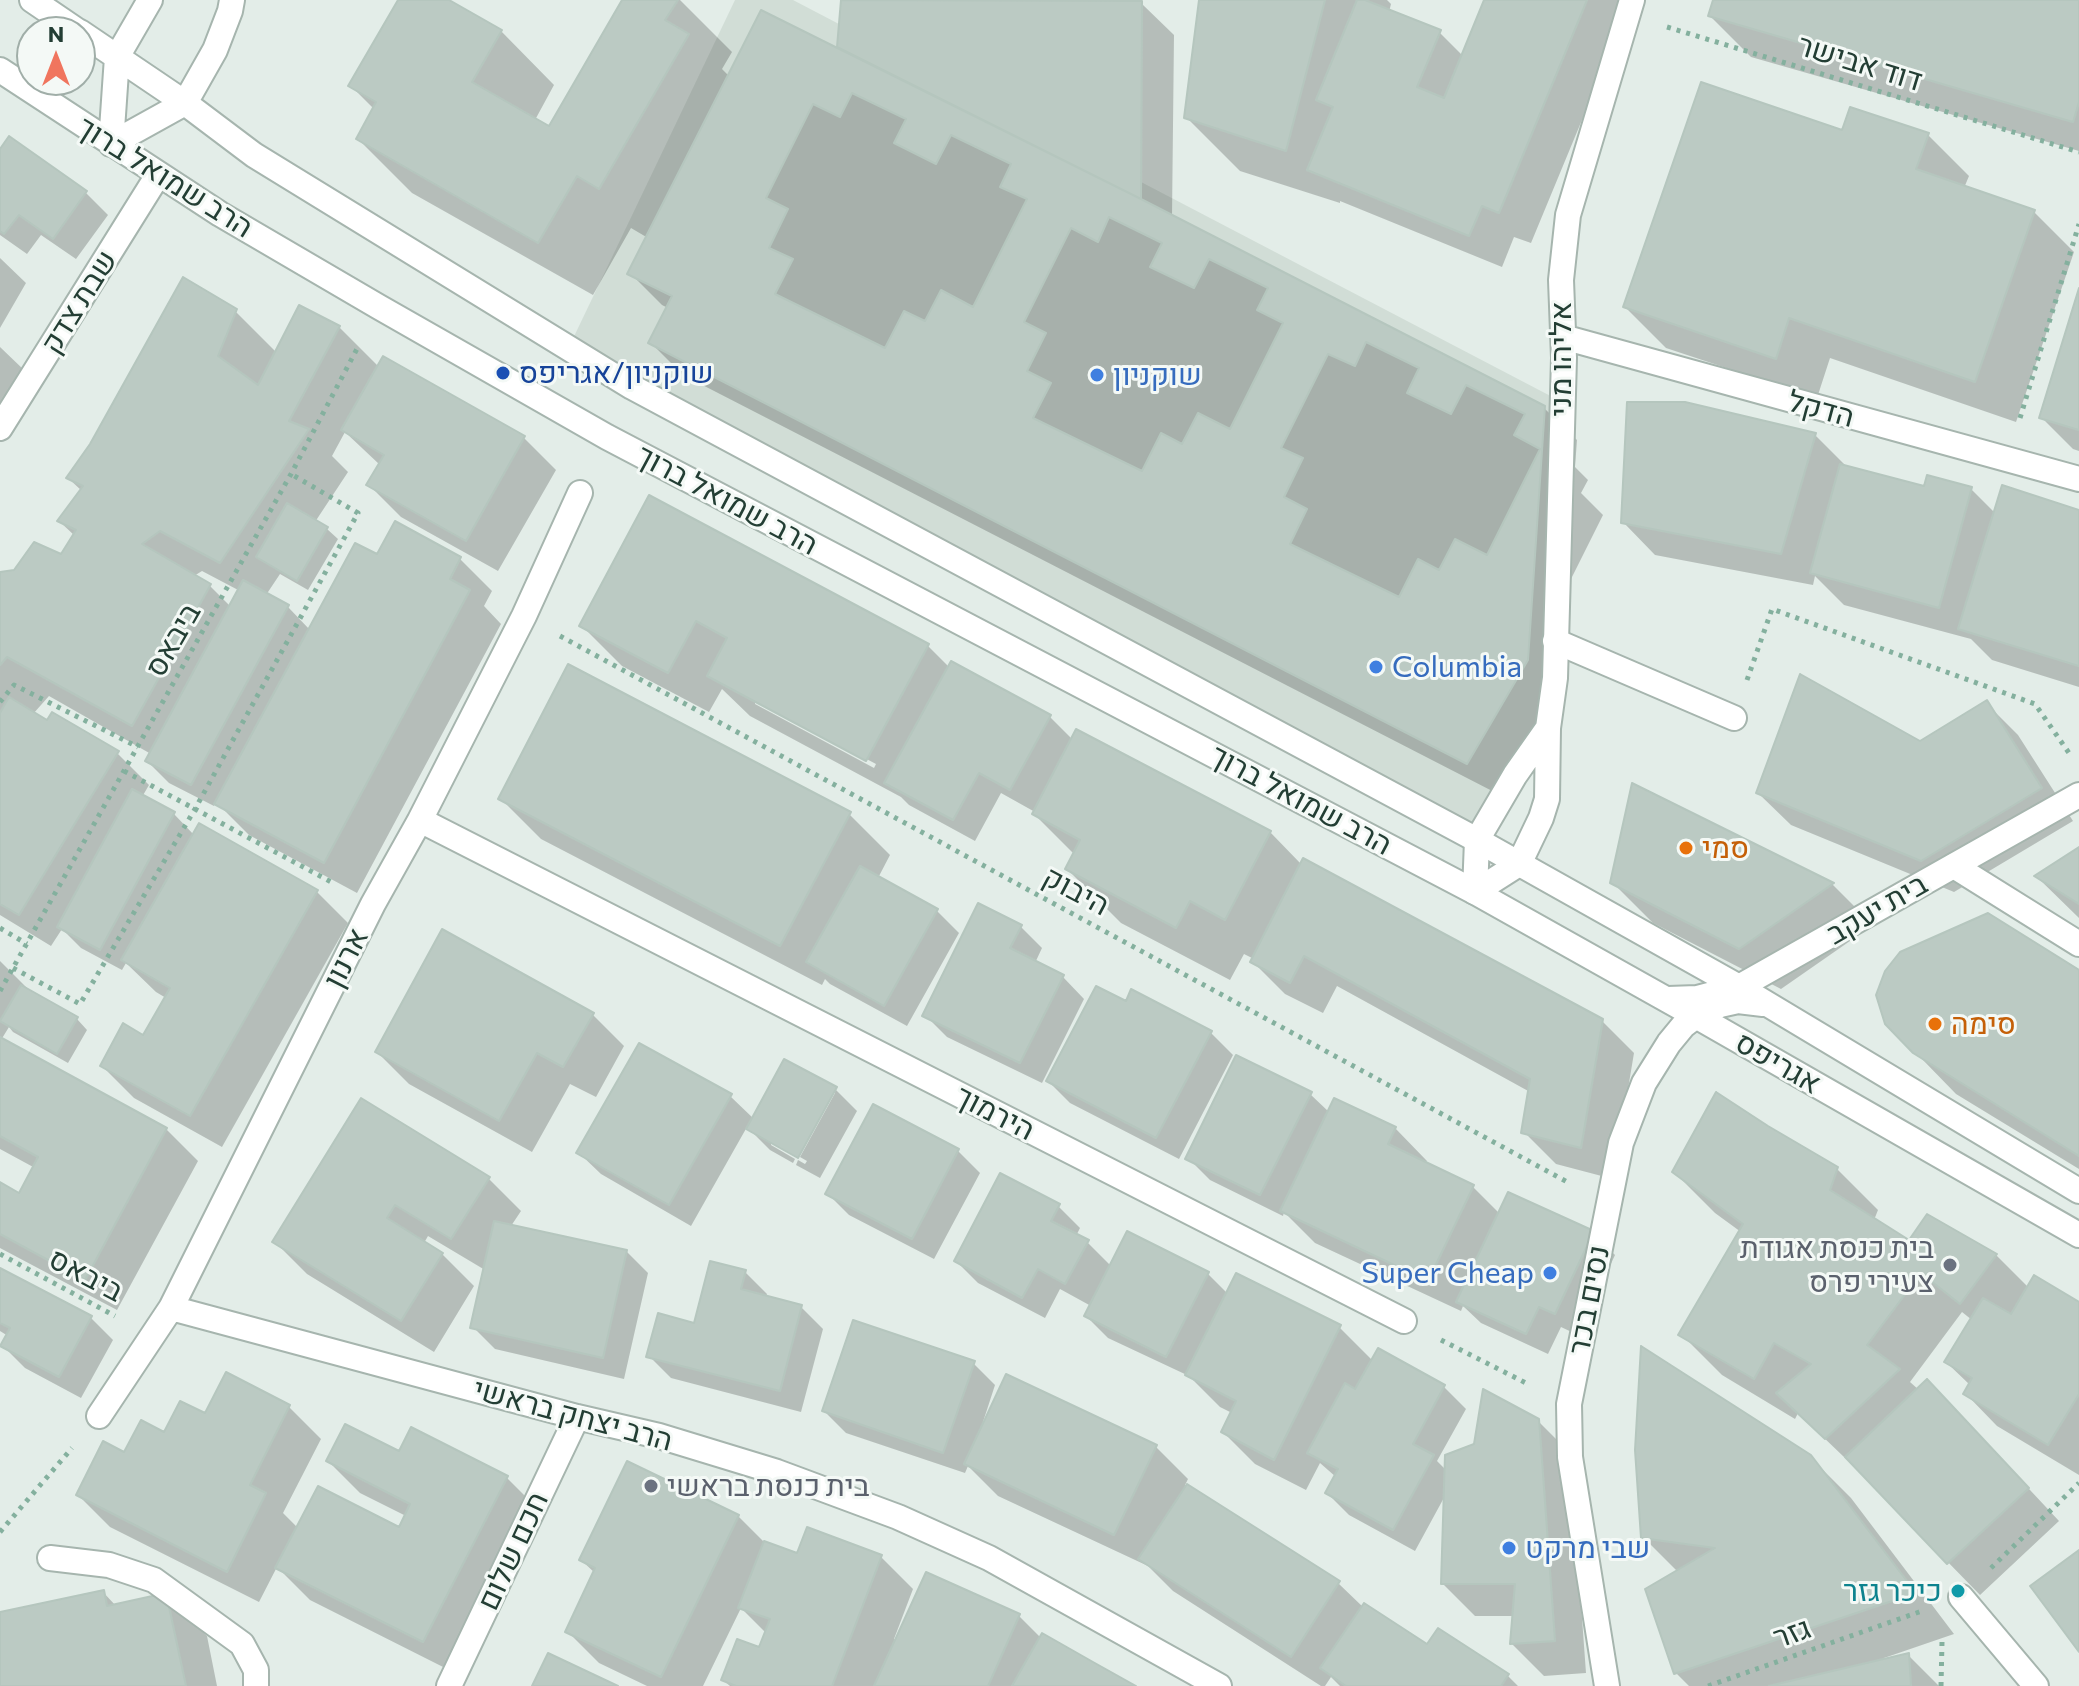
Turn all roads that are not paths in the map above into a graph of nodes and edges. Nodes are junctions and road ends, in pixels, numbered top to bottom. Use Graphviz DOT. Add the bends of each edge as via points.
graph roads {
  1 [pos="32,0"];
  2 [pos="150,0"];
  3 [pos="232,0"];
  4 [pos="1630,8"];
  5 [pos="56,16"];
  6 [pos="96,43"];
  7 [pos="117,57"];
  8 [pos="0,70"];
  9 [pos="185,103"];
  10 [pos="111,144"];
  11 [pos="158,175"];
  12 [pos="1563,337"];
  13 [pos="0,428"];
  14 [pos="2079,479"];
  15 [pos="580,493"];
  16 [pos="1555,641"];
  17 [pos="1734,718"];
  18 [pos="1548,728"];
  19 [pos="2079,795"];
  20 [pos="420,820"];
  21 [pos="1477,840"];
  22 [pos="1519,864"];
  23 [pos="1954,866"];
  24 [pos="1475,892"];
  25 [pos="2079,944"];
  26 [pos="1739,987"];
  27 [pos="1668,999"];
  28 [pos="1773,1006"];
  29 [pos="1696,1016"];
  30 [pos="2079,1191"];
  31 [pos="2079,1235"];
  32 [pos="171,1308"];
  33 [pos="1404,1321"];
  34 [pos="99,1416"];
  35 [pos="577,1417"];
  36 [pos="50,1558"];
  37 [pos="1961,1597"];
  38 [pos="1204,1682"];
  39 [pos="256,1686"];
  40 [pos="449,1686"];
  41 [pos="1607,1686"];
  42 [pos="2036,1686"];
  1 -- 5 [label="street, הרב שמואל ברוך"];
  2 -- 7 [label="street"];
  3 -- 9 [label="street" via="215,50"];
  4 -- 12 [label="street, אליהו מני" via="1568,215 1561,280"];
  6 -- 7 [label="street, הרב שמואל ברוך"];
  7 -- 9 [label="street, הרב שמואל ברוך"];
  7 -- 10 [label="street"];
  8 -- 10 [label="street, הרב שמואל ברוך"];
  9 -- 10 [label="street"];
  9 -- 21 [label="street, הרב שמואל ברוך" via="254,155 632,387"];
  10 -- 11 [label="street, הרב שמואל ברוך"];
  11 -- 13 [label="street, שבת צדק"];
  11 -- 24 [label="street, הרב שמואל ברוך" via="607,437"];
  12 -- 14 [label="street, הדקל"];
  12 -- 16 [label="street, אליהו מני"];
  15 -- 20 [label="street, ארנון"];
  16 -- 17 [label="street"];
  16 -- 18 [label="street, אליהו מני"];
  18 -- 21 [label="street, אליהו מני"];
  18 -- 22 [label="street, אליהו מני" via="1547,799"];
  19 -- 23 [label="street, בית יעקב"];
  20 -- 32 [label="street, ארנון"];
  20 -- 33 [label="street, הירמוך"];
  21 -- 22 [label="street, הרב שמואל ברוך"];
  21 -- 24 [label="street, אליהו מני"];
  22 -- 24 [label="street"];
  22 -- 26 [label="street, אגריפס"];
  23 -- 25 [label="street"];
  23 -- 26 [label="street, בית יעקב"];
  24 -- 27 [label="street, אגריפס"];
  26 -- 27 [label="street, בית יעקב"];
  26 -- 28 [label="street, אגריפס"];
  27 -- 29 [label="street, אגריפס"];
  28 -- 29 [label="street, נסים בכר" via="1738,1001"];
  28 -- 30 [label="street, אגריפס"];
  29 -- 31 [label="street, אגריפס"];
  29 -- 41 [label="street, נסים בכר" via="1669,1043 1644,1083 1621,1143 1569,1404 1570,1457"];
  32 -- 34 [label="street, ארנון"];
  32 -- 35 [label="street, הרב יצחק בראשי"];
  35 -- 38 [label="street, הרב יצחק בראשי" via="762,1468 898,1517 989,1558"];
  35 -- 40 [label="street, חכם שלום"];
  36 -- 39 [label="street" via="109,1565 154,1580 242,1644 256,1670"];
  37 -- 42 [label="street"];
}
